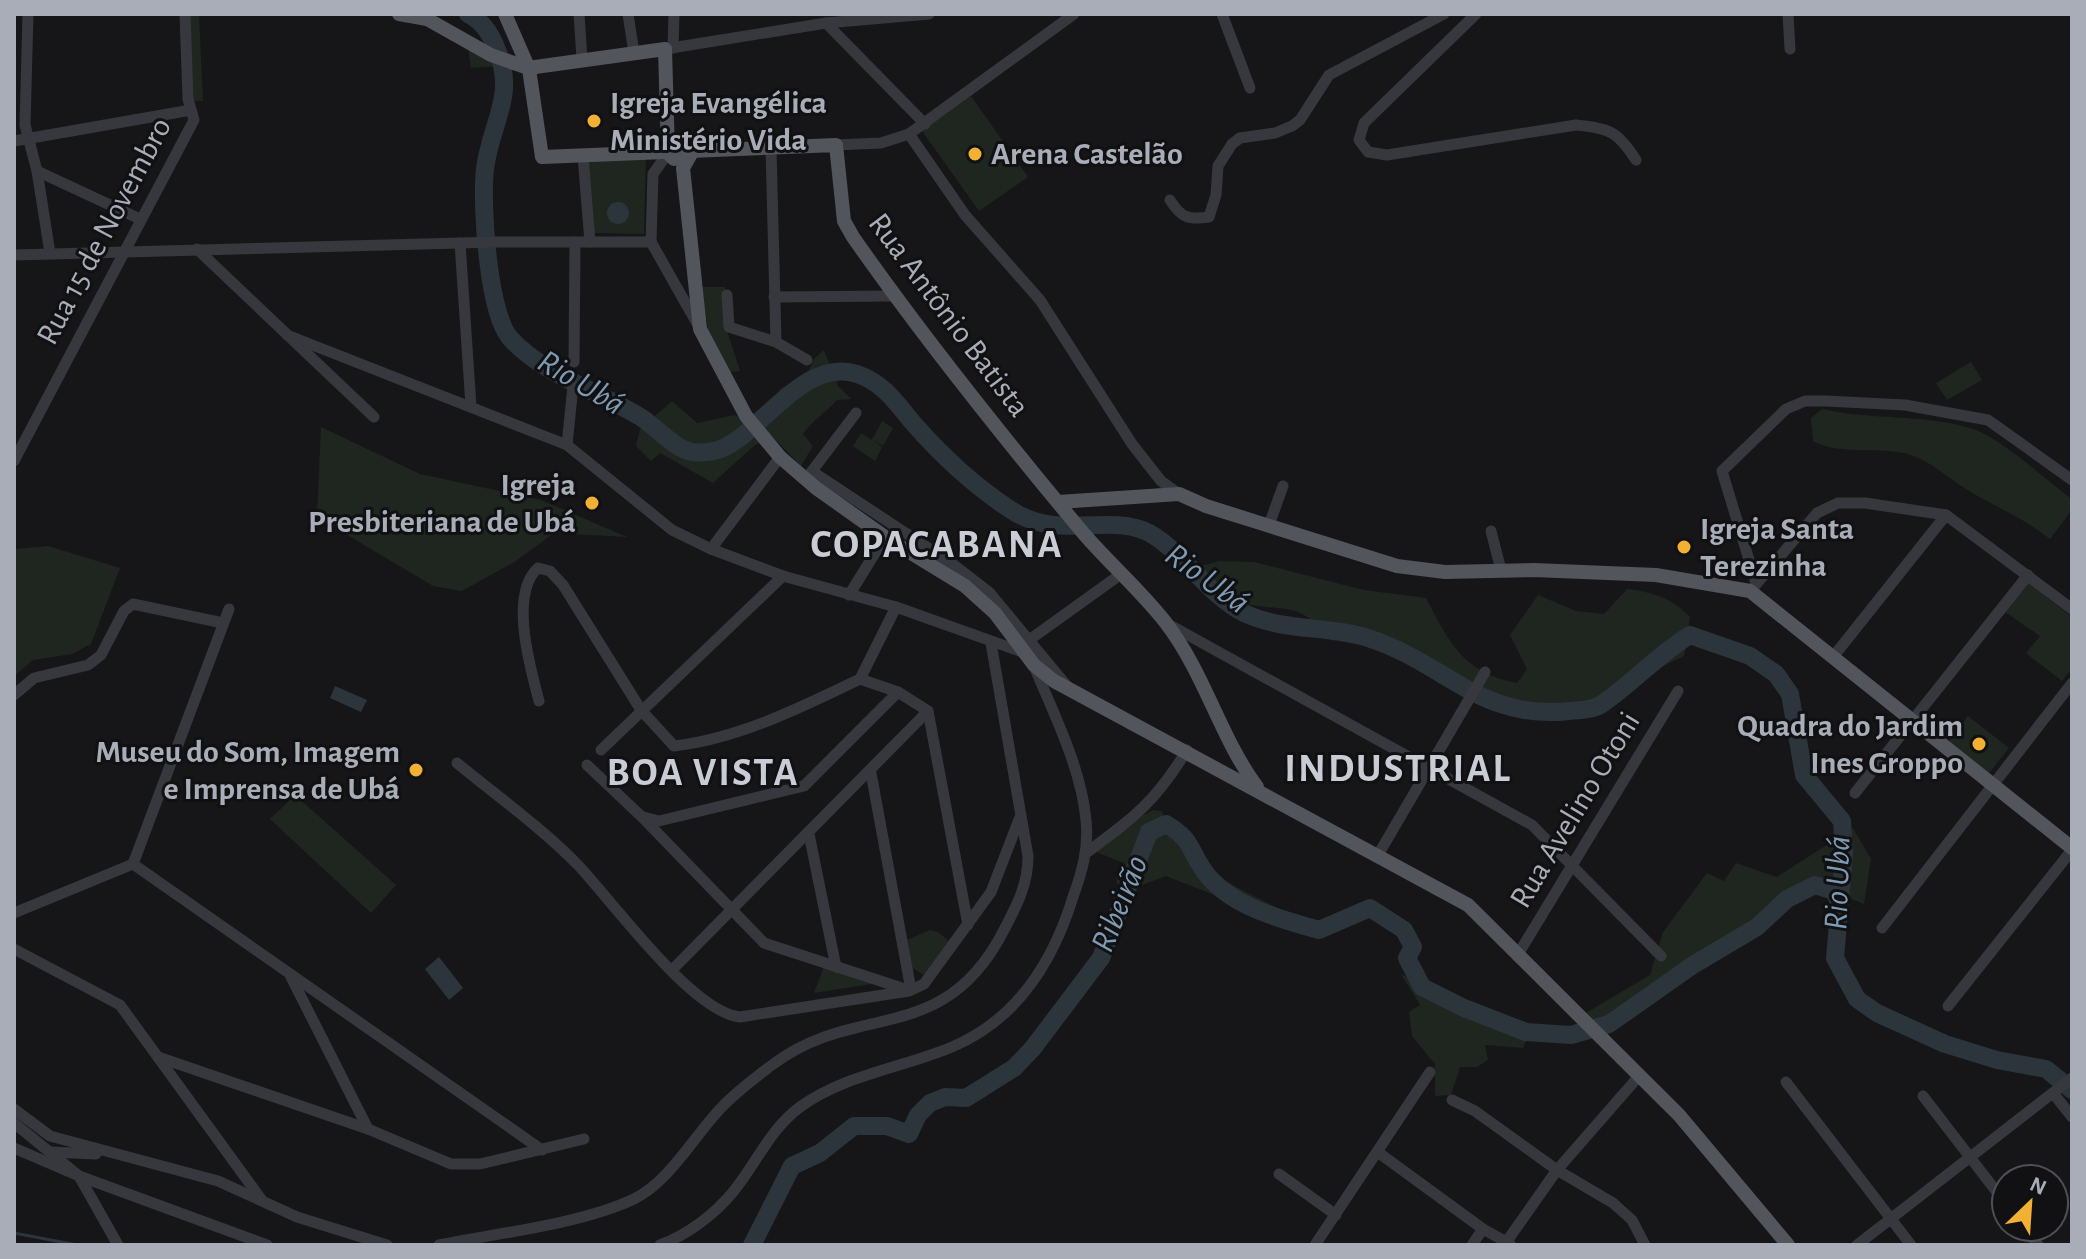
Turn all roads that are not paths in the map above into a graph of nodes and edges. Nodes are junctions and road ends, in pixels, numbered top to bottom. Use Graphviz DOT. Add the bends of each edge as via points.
graph roads {
  1 [pos="28,14"];
  2 [pos="185,14"];
  3 [pos="399,14"];
  4 [pos="505,14"];
  5 [pos="579,14"];
  6 [pos="628,14"];
  7 [pos="673,14"];
  8 [pos="929,14"];
  9 [pos="1050,14"];
  10 [pos="1074,14"];
  11 [pos="1222,14"];
  12 [pos="1444,14"];
  13 [pos="1476,14"];
  14 [pos="1788,14"];
  15 [pos="825,18"];
  16 [pos="1054,29"];
  17 [pos="669,48"];
  18 [pos="1790,49"];
  19 [pos="513,52"];
  20 [pos="634,53"];
  21 [pos="582,59"];
  22 [pos="529,74"];
  23 [pos="1250,88"];
  24 [pos="191,110"];
  25 [pos="19,124"];
  26 [pos="925,124"];
  27 [pos="909,134"];
  28 [pos="28,138"];
  29 [pos="14,141"];
  30 [pos="836,145"];
  31 [pos="771,148"];
  32 [pos="692,152"];
  33 [pos="668,153"];
  34 [pos="583,156"];
  35 [pos="1636,160"];
  36 [pos="683,168"];
  37 [pos="37,171"];
  38 [pos="1170,200"];
  39 [pos="140,219"];
  40 [pos="575,242"];
  41 [pos="590,242"];
  42 [pos="651,242"];
  43 [pos="465,243"];
  44 [pos="197,249"];
  45 [pos="123,251"];
  46 [pos="50,253"];
  47 [pos="14,255"];
  48 [pos="727,295"];
  49 [pos="894,296"];
  50 [pos="774,297"];
  51 [pos="700,329"];
  52 [pos="287,335"];
  53 [pos="776,342"];
  54 [pos="807,360"];
  55 [pos="574,362"];
  56 [pos="573,386"];
  57 [pos="471,406"];
  58 [pos="856,413"];
  59 [pos="374,417"];
  60 [pos="567,445"];
  61 [pos="15,455"];
  62 [pos="780,457"];
  63 [pos="809,474"];
  64 [pos="2072,480"];
  65 [pos="1283,486"];
  66 [pos="1179,494"];
  67 [pos="1062,507"];
  68 [pos="1946,515"];
  69 [pos="1269,525"];
  70 [pos="1491,531"];
  71 [pos="885,537"];
  72 [pos="711,549"];
  73 [pos="1501,570"];
  74 [pos="1121,574"];
  75 [pos="2028,575"];
  76 [pos="783,576"];
  77 [pos="1753,587"];
  78 [pos="849,595"];
  79 [pos="896,607"];
  80 [pos="229,609"];
  81 [pos="2072,609"];
  82 [pos="223,623"];
  83 [pos="1166,623"];
  84 [pos="1202,642"];
  85 [pos="991,643"];
  86 [pos="1026,651"];
  87 [pos="1187,656"];
  88 [pos="1833,657"];
  89 [pos="997,666"];
  90 [pos="1485,672"];
  91 [pos="860,679"];
  92 [pos="2072,683"];
  93 [pos="1068,687"];
  94 [pos="1678,691"];
  95 [pos="898,692"];
  96 [pos="14,695"];
  97 [pos="539,701"];
  98 [pos="641,710"];
  99 [pos="928,711"];
  100 [pos="1914,722"];
  101 [pos="1229,742"];
  102 [pos="601,750"];
  103 [pos="1187,750"];
  104 [pos="1204,760"];
  105 [pos="457,763"];
  106 [pos="587,765"];
  107 [pos="1426,766"];
  108 [pos="871,773"];
  109 [pos="1993,785"];
  110 [pos="1260,791"];
  111 [pos="1855,793"];
  112 [pos="1020,816"];
  113 [pos="642,817"];
  114 [pos="809,834"];
  115 [pos="2072,849"];
  116 [pos="1086,853"];
  117 [pos="1378,855"];
  118 [pos="133,864"];
  119 [pos="1572,864"];
  120 [pos="733,909"];
  121 [pos="14,913"];
  122 [pos="968,925"];
  123 [pos="1882,928"];
  124 [pos="14,949"];
  125 [pos="1517,956"];
  126 [pos="1661,956"];
  127 [pos="836,967"];
  128 [pos="672,970"];
  129 [pos="289,973"];
  130 [pos="910,990"];
  131 [pos="1948,1006"];
  132 [pos="158,1057"];
  133 [pos="1430,1072"];
  134 [pos="1639,1076"];
  135 [pos="2072,1078"];
  136 [pos="1786,1082"];
  137 [pos="2056,1091"];
  138 [pos="1923,1096"];
  139 [pos="1452,1100"];
  140 [pos="14,1109"];
  141 [pos="2072,1117"];
  142 [pos="14,1123"];
  143 [pos="368,1129"];
  144 [pos="50,1136"];
  145 [pos="584,1139"];
  146 [pos="14,1148"];
  147 [pos="43,1149"];
  148 [pos="542,1150"];
  149 [pos="1379,1153"];
  150 [pos="114,1154"];
  151 [pos="229,1156"];
  152 [pos="65,1158"];
  153 [pos="1971,1159"];
  154 [pos="1557,1170"];
  155 [pos="1279,1174"];
  156 [pos="79,1176"];
  157 [pos="218,1181"];
  158 [pos="1990,1183"];
  159 [pos="262,1200"];
  160 [pos="1336,1215"];
  161 [pos="1891,1220"];
  162 [pos="1483,1229"];
  163 [pos="1509,1243"];
  164 [pos="118,1245"];
  165 [pos="267,1245"];
  166 [pos="387,1245"];
  167 [pos="439,1245"];
  168 [pos="660,1245"];
  169 [pos="1315,1245"];
  170 [pos="1472,1245"];
  171 [pos="1645,1245"];
  172 [pos="1788,1245"];
  173 [pos="1857,1245"];
  174 [pos="1911,1245"];
  1 -- 25 [label="street"];
  2 -- 24 [label="street"];
  3 -- 19 [label="main road" via="427,19 489,53"];
  4 -- 19 [label="main road"];
  5 -- 21 [label="street"];
  6 -- 20 [label="street"];
  7 -- 17 [label="street"];
  8 -- 15 [label="street"];
  9 -- 16 [label="street"];
  10 -- 16 [label="street"];
  11 -- 23 [label="street"];
  12 -- 38 [label="street" via="1329,75 1292,126 1232,144 1218,166 1209,217 1178,214"];
  13 -- 35 [label="street" via="1364,123 1359,140 1368,152 1387,155 1576,125 1599,127 1620,137"];
  14 -- 18 [label="street"];
  15 -- 17 [label="street"];
  15 -- 26 [label="street"];
  16 -- 26 [label="street"];
  17 -- 20 [label="main road"];
  17 -- 33 [label="main road"];
  19 -- 22 [label="main road"];
  20 -- 21 [label="main road"];
  21 -- 22 [label="main road"];
  22 -- 34 [label="main road" via="542,157"];
  24 -- 28 [label="street"];
  24 -- 39 [label="street, Rua 15 de Novembro" via="194,120"];
  25 -- 28 [label="street"];
  26 -- 27 [label="street"];
  27 -- 30 [label="street" via="881,143"];
  27 -- 66 [label="street" via="965,215 1040,300 1132,444 1161,481"];
  28 -- 29 [label="street"];
  28 -- 37 [label="street"];
  30 -- 31 [label="main road"];
  30 -- 49 [label="main road, Rua Antônio Batista" via="844,221"];
  31 -- 32 [label="main road"];
  31 -- 50 [label="street"];
  32 -- 33 [label="main road"];
  32 -- 36 [label="main road"];
  33 -- 34 [label="main road"];
  33 -- 36 [label="main road"];
  33 -- 42 [label="street" via="653,174"];
  34 -- 41 [label="street"];
  36 -- 51 [label="main road"];
  37 -- 39 [label="street"];
  37 -- 46 [label="street"];
  39 -- 45 [label="street, Rua 15 de Novembro"];
  40 -- 41 [label="street"];
  40 -- 43 [label="street"];
  40 -- 55 [label="street"];
  41 -- 42 [label="street"];
  42 -- 51 [label="street"];
  43 -- 44 [label="street"];
  43 -- 57 [label="street"];
  44 -- 45 [label="street"];
  44 -- 52 [label="street"];
  45 -- 46 [label="street"];
  45 -- 61 [label="street, Rua 15 de Novembro"];
  46 -- 47 [label="street"];
  48 -- 53 [label="street" via="729,327"];
  49 -- 50 [label="street"];
  49 -- 67 [label="main road, Rua Antônio Batista"];
  50 -- 53 [label="street"];
  51 -- 62 [label="main road" via="746,416"];
  52 -- 57 [label="street"];
  52 -- 59 [label="street"];
  53 -- 54 [label="street"];
  56 -- 60 [label="street"];
  57 -- 60 [label="street"];
  58 -- 63 [label="street"];
  60 -- 72 [label="street" via="672,530"];
  62 -- 63 [label="main road"];
  62 -- 72 [label="street"];
  63 -- 71 [label="main road"];
  63 -- 86 [label="street" via="989,592"];
  64 -- 77 [label="street" via="1988,420 1905,405 1805,401 1786,409 1722,471"];
  65 -- 69 [label="street"];
  66 -- 67 [label="main road"];
  66 -- 69 [label="main road"];
  67 -- 74 [label="main road, Rua Antônio Batista"];
  68 -- 75 [label="street"];
  68 -- 77 [label="street" via="1838,503 1817,513"];
  68 -- 88 [label="street"];
  69 -- 73 [label="main road" via="1397,566 1445,572"];
  70 -- 73 [label="street"];
  71 -- 78 [label="street"];
  71 -- 86 [label="main road" via="965,586"];
  72 -- 76 [label="street"];
  73 -- 77 [label="main road" via="1656,575"];
  74 -- 83 [label="main road, Rua Antônio Batista"];
  74 -- 86 [label="street"];
  75 -- 81 [label="street"];
  75 -- 100 [label="street"];
  76 -- 78 [label="street"];
  76 -- 98 [label="street"];
  77 -- 88 [label="main road"];
  78 -- 79 [label="street"];
  79 -- 85 [label="street"];
  79 -- 91 [label="street"];
  80 -- 82 [label="street"];
  82 -- 96 [label="street" via="133,604 101,655 88,665 34,678"];
  82 -- 118 [label="street"];
  83 -- 84 [label="street"];
  83 -- 87 [label="main road, Rua Antônio Batista"];
  84 -- 87 [label="street" via="1189,646"];
  84 -- 107 [label="street"];
  85 -- 86 [label="street"];
  85 -- 89 [label="street"];
  86 -- 89 [label="street" via="1004,657"];
  86 -- 93 [label="main road"];
  86 -- 93 [label="street"];
  86 -- 116 [label="street" via="1082,794"];
  87 -- 101 [label="main road, Rua Antônio Batista"];
  88 -- 100 [label="main road"];
  89 -- 112 [label="street"];
  90 -- 107 [label="street"];
  91 -- 95 [label="street"];
  91 -- 98 [label="street" via="698,744 674,746"];
  92 -- 109 [label="street"];
  93 -- 103 [label="main road"];
  94 -- 119 [label="street, Rua Avelino Otoni"];
  95 -- 99 [label="street"];
  95 -- 113 [label="street" via="804,786 659,821"];
  97 -- 98 [label="street" via="524,615 524,590 538,568 550,571 563,585"];
  98 -- 102 [label="street"];
  99 -- 108 [label="street"];
  99 -- 122 [label="street"];
  100 -- 109 [label="main road"];
  100 -- 111 [label="street"];
  101 -- 104 [label="main road" via="1223,755"];
  101 -- 110 [label="main road, Rua Antônio Batista"];
  103 -- 104 [label="main road"];
  103 -- 116 [label="street" via="1163,790"];
  104 -- 110 [label="main road"];
  105 -- 128 [label="street" via="576,863"];
  106 -- 113 [label="street"];
  107 -- 117 [label="street"];
  107 -- 119 [label="street" via="1532,825"];
  108 -- 114 [label="street"];
  108 -- 130 [label="street"];
  109 -- 115 [label="main road"];
  109 -- 123 [label="street"];
  110 -- 117 [label="main road"];
  112 -- 122 [label="street" via="1002,871"];
  112 -- 167 [label="street" via="1028,856 1024,890 998,941 953,995 921,1013 829,1035 775,1062 723,1105 660,1179 636,1198 600,1211"];
  113 -- 120 [label="street"];
  114 -- 120 [label="street"];
  114 -- 127 [label="street"];
  115 -- 131 [label="street"];
  116 -- 168 [label="street" via="1063,932 1046,966 1020,998 983,1031 952,1047 850,1082 799,1108 778,1127 732,1193 705,1219"];
  117 -- 125 [label="main road" via="1468,905"];
  118 -- 121 [label="street"];
  118 -- 129 [label="street"];
  119 -- 125 [label="street, Rua Avelino Otoni"];
  119 -- 126 [label="street"];
  120 -- 127 [label="street" via="764,943"];
  120 -- 128 [label="street"];
  122 -- 130 [label="street" via="924,984"];
  124 -- 132 [label="street" via="120,1005"];
  125 -- 134 [label="main road"];
  127 -- 130 [label="street"];
  128 -- 130 [label="street" via="712,1008 740,1017"];
  129 -- 143 [label="street"];
  129 -- 148 [label="street"];
  132 -- 143 [label="street"];
  132 -- 151 [label="street"];
  133 -- 149 [label="street"];
  134 -- 154 [label="street"];
  134 -- 172 [label="main road" via="1719,1158"];
  135 -- 137 [label="street"];
  136 -- 161 [label="street"];
  137 -- 141 [label="street"];
  137 -- 153 [label="street"];
  138 -- 153 [label="street"];
  139 -- 154 [label="street"];
  140 -- 144 [label="street"];
  142 -- 147 [label="street"];
  143 -- 148 [label="street" via="451,1164 480,1164"];
  144 -- 147 [label="street" via="42,1140"];
  144 -- 150 [label="street"];
  144 -- 152 [label="street"];
  145 -- 148 [label="street"];
  146 -- 156 [label="street"];
  147 -- 152 [label="street"];
  149 -- 160 [label="street"];
  149 -- 162 [label="street"];
  150 -- 152 [label="street"];
  150 -- 157 [label="street"];
  151 -- 157 [label="street"];
  151 -- 159 [label="street"];
  152 -- 156 [label="street"];
  153 -- 158 [label="street"];
  153 -- 161 [label="street"];
  154 -- 163 [label="street"];
  154 -- 171 [label="street" via="1613,1203 1632,1220"];
  155 -- 160 [label="street"];
  156 -- 164 [label="street"];
  156 -- 165 [label="street"];
  157 -- 159 [label="street"];
  159 -- 166 [label="street" via="297,1217"];
  160 -- 169 [label="street"];
  161 -- 173 [label="street"];
  161 -- 174 [label="street"];
  162 -- 163 [label="street"];
  162 -- 170 [label="street"];
}
